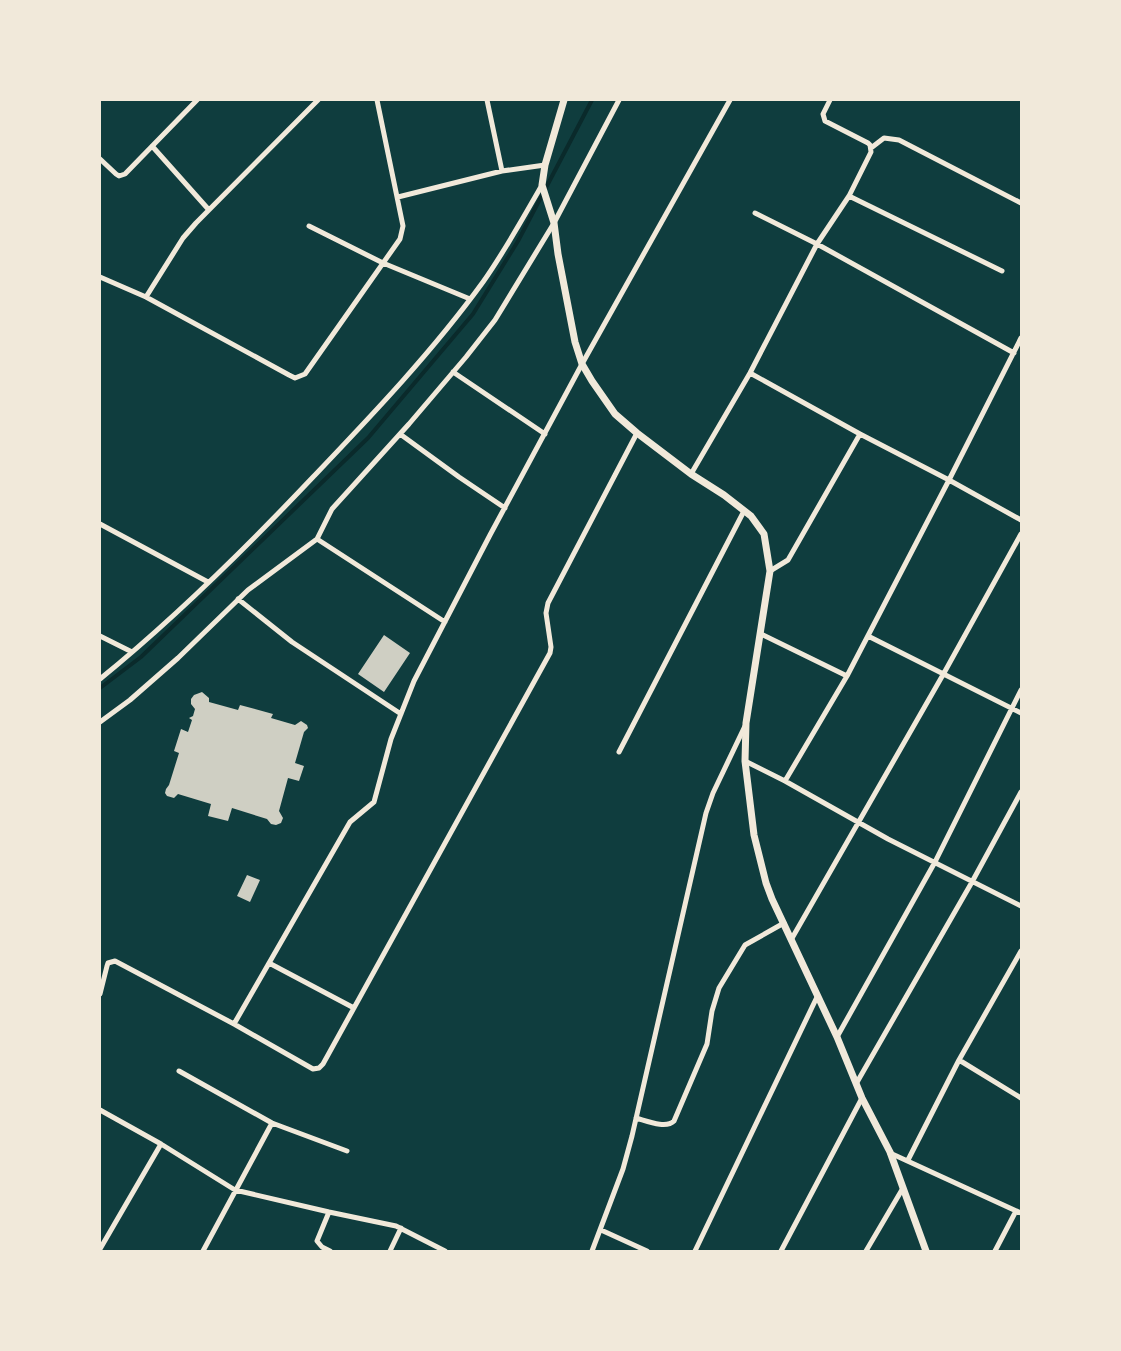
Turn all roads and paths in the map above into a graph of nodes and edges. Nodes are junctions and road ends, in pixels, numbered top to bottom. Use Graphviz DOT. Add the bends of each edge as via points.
graph roads {
  1 [pos="197,100"];
  2 [pos="318,100"];
  3 [pos="377,100"];
  4 [pos="487,100"];
  5 [pos="564,100"];
  6 [pos="619,100"];
  7 [pos="730,100"];
  8 [pos="830,100"];
  9 [pos="152,146"];
  10 [pos="871,148"];
  11 [pos="100,159"];
  12 [pos="545,165"];
  13 [pos="502,171"];
  14 [pos="543,187"];
  15 [pos="849,196"];
  16 [pos="398,197"];
  17 [pos="1021,203"];
  18 [pos="209,210"];
  19 [pos="755,213"];
  20 [pos="553,220"];
  21 [pos="309,226"];
  22 [pos="817,244"];
  23 [pos="383,263"];
  24 [pos="1002,271"];
  25 [pos="100,277"];
  26 [pos="146,298"];
  27 [pos="470,299"];
  28 [pos="1021,338"];
  29 [pos="1014,353"];
  30 [pos="582,364"];
  31 [pos="453,372"];
  32 [pos="750,373"];
  33 [pos="637,433"];
  34 [pos="400,434"];
  35 [pos="544,434"];
  36 [pos="860,434"];
  37 [pos="691,474"];
  38 [pos="949,480"];
  39 [pos="505,508"];
  40 [pos="744,511"];
  41 [pos="1021,520"];
  42 [pos="100,524"];
  43 [pos="1021,534"];
  44 [pos="317,538"];
  45 [pos="770,571"];
  46 [pos="208,582"];
  47 [pos="238,599"];
  48 [pos="445,622"];
  49 [pos="761,634"];
  50 [pos="100,636"];
  51 [pos="868,636"];
  52 [pos="132,652"];
  53 [pos="944,674"];
  54 [pos="847,676"];
  55 [pos="100,679"];
  56 [pos="1021,690"];
  57 [pos="1012,708"];
  58 [pos="1021,713"];
  59 [pos="401,714"];
  60 [pos="100,722"];
  61 [pos="746,723"];
  62 [pos="619,752"];
  63 [pos="745,761"];
  64 [pos="785,781"];
  65 [pos="1021,792"];
  66 [pos="858,822"];
  67 [pos="935,862"];
  68 [pos="972,882"];
  69 [pos="1021,906"];
  70 [pos="784,923"];
  71 [pos="792,940"];
  72 [pos="1021,950"];
  73 [pos="269,963"];
  74 [pos="100,994"];
  75 [pos="817,997"];
  76 [pos="354,1008"];
  77 [pos="234,1024"];
  78 [pos="837,1037"];
  79 [pos="959,1060"];
  80 [pos="179,1071"];
  81 [pos="856,1084"];
  82 [pos="862,1098"];
  83 [pos="1021,1098"];
  84 [pos="100,1110"];
  85 [pos="636,1118"];
  86 [pos="272,1123"];
  87 [pos="161,1144"];
  88 [pos="347,1151"];
  89 [pos="890,1152"];
  90 [pos="908,1160"];
  91 [pos="903,1188"];
  92 [pos="235,1190"];
  93 [pos="329,1212"];
  94 [pos="1018,1212"];
  95 [pos="401,1228"];
  96 [pos="601,1230"];
  97 [pos="100,1248"];
  98 [pos="203,1251"];
  99 [pos="330,1251"];
  100 [pos="390,1251"];
  101 [pos="446,1251"];
  102 [pos="592,1251"];
  103 [pos="647,1251"];
  104 [pos="695,1251"];
  105 [pos="781,1251"];
  106 [pos="866,1251"];
  107 [pos="926,1251"];
  108 [pos="994,1251"];
  1 -- 9 [label="street"];
  2 -- 18 [label="street"];
  3 -- 16 [label="street"];
  4 -- 13 [label="street"];
  5 -- 12 [label="street"];
  6 -- 20 [label="street"];
  7 -- 30 [label="street"];
  8 -- 10 [label="street" via="824,114 825,121 868,143"];
  9 -- 11 [label="street" via="123,176 116,174"];
  9 -- 18 [label="street"];
  10 -- 15 [label="street"];
  10 -- 17 [label="street" via="884,138 899,140"];
  12 -- 13 [label="street"];
  12 -- 14 [label="street"];
  13 -- 16 [label="street"];
  14 -- 20 [label="street"];
  14 -- 27 [label="street"];
  15 -- 22 [label="street"];
  15 -- 24 [label="street"];
  16 -- 23 [label="street" via="402,232"];
  18 -- 26 [label="street" via="183,238"];
  19 -- 22 [label="street"];
  20 -- 30 [label="street" via="575,342"];
  20 -- 31 [label="street" via="495,320"];
  21 -- 23 [label="street"];
  22 -- 29 [label="street"];
  22 -- 32 [label="street"];
  23 -- 26 [label="street" via="309,370 295,378"];
  23 -- 27 [label="street"];
  25 -- 26 [label="street"];
  27 -- 46 [label="street" via="353,434"];
  28 -- 29 [label="street"];
  29 -- 38 [label="street"];
  30 -- 33 [label="street" via="615,414"];
  30 -- 35 [label="street"];
  31 -- 34 [label="street"];
  31 -- 35 [label="street"];
  32 -- 36 [label="street"];
  32 -- 37 [label="street"];
  33 -- 37 [label="street"];
  33 -- 76 [label="street" via="548,603 550,653"];
  34 -- 39 [label="street"];
  34 -- 44 [label="street" via="332,509"];
  35 -- 39 [label="street"];
  36 -- 38 [label="street"];
  36 -- 45 [label="street" via="788,560"];
  37 -- 40 [label="street"];
  38 -- 41 [label="street"];
  38 -- 51 [label="street"];
  39 -- 48 [label="street"];
  40 -- 45 [label="street" via="758,523 764,534"];
  40 -- 62 [label="street"];
  42 -- 46 [label="street"];
  43 -- 53 [label="street"];
  44 -- 47 [label="street"];
  44 -- 48 [label="street"];
  45 -- 49 [label="street"];
  46 -- 52 [label="street"];
  47 -- 59 [label="street" via="292,642"];
  47 -- 60 [label="street" via="165,669"];
  48 -- 59 [label="street" via="414,681"];
  49 -- 54 [label="street"];
  49 -- 61 [label="street"];
  50 -- 52 [label="street"];
  51 -- 53 [label="street"];
  51 -- 54 [label="street"];
  52 -- 55 [label="street"];
  53 -- 57 [label="street"];
  53 -- 66 [label="street"];
  54 -- 64 [label="street"];
  56 -- 57 [label="street"];
  57 -- 58 [label="street"];
  57 -- 67 [label="street"];
  59 -- 73 [label="street" via="374,802 350,822"];
  61 -- 63 [label="street"];
  61 -- 85 [label="street" via="706,813"];
  63 -- 64 [label="street"];
  63 -- 70 [label="street" via="754,834 766,883"];
  64 -- 66 [label="street"];
  65 -- 68 [label="street"];
  66 -- 67 [label="street"];
  66 -- 71 [label="street"];
  67 -- 68 [label="street"];
  67 -- 78 [label="street"];
  68 -- 69 [label="street"];
  68 -- 81 [label="street"];
  70 -- 71 [label="street"];
  70 -- 85 [label="street" via="745,944 719,988 707,1044 674,1121 666,1125"];
  71 -- 75 [label="street"];
  72 -- 79 [label="street"];
  73 -- 76 [label="street"];
  73 -- 77 [label="street"];
  74 -- 77 [label="street" via="108,963 115,962"];
  75 -- 78 [label="street"];
  75 -- 104 [label="street"];
  76 -- 77 [label="street" via="323,1064 316,1070"];
  78 -- 81 [label="street"];
  79 -- 83 [label="street"];
  79 -- 90 [label="street"];
  80 -- 86 [label="street"];
  81 -- 82 [label="street"];
  82 -- 89 [label="street"];
  82 -- 105 [label="street"];
  84 -- 87 [label="street"];
  85 -- 96 [label="street" via="623,1169"];
  86 -- 88 [label="street"];
  86 -- 92 [label="street"];
  87 -- 92 [label="street"];
  87 -- 97 [label="street"];
  89 -- 90 [label="street"];
  89 -- 91 [label="street"];
  90 -- 94 [label="street"];
  91 -- 106 [label="street"];
  91 -- 107 [label="street"];
  92 -- 93 [label="street"];
  92 -- 98 [label="street"];
  93 -- 95 [label="street"];
  93 -- 99 [label="street" via="318,1241"];
  94 -- 108 [label="street"];
  95 -- 100 [label="street"];
  95 -- 101 [label="street"];
  96 -- 102 [label="street"];
  96 -- 103 [label="street"];
}
